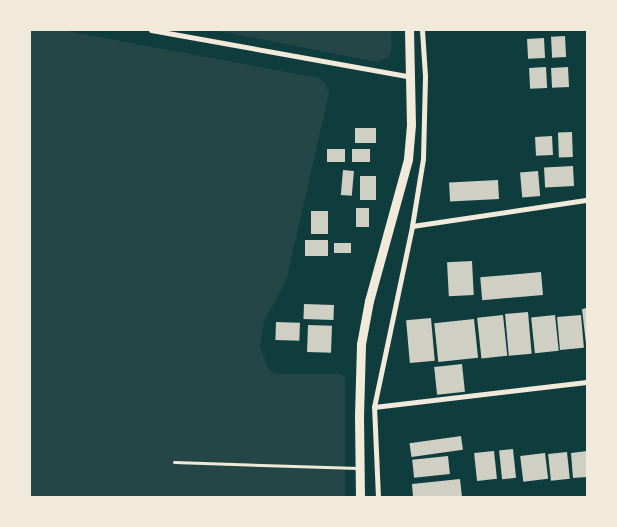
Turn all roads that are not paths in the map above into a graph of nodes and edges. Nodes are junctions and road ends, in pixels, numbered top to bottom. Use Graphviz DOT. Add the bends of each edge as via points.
graph roads {
  1 [pos="150,30"];
  2 [pos="409,30"];
  3 [pos="422,30"];
  4 [pos="411,77"];
  5 [pos="587,200"];
  6 [pos="412,226"];
  7 [pos="587,382"];
  8 [pos="374,408"];
  9 [pos="174,462"];
  10 [pos="360,468"];
  11 [pos="360,497"];
  12 [pos="378,497"];
  1 -- 4 [label="street"];
  2 -- 4 [label="street"];
  3 -- 6 [label="street" via="425,76 423,159"];
  4 -- 10 [label="street" via="408,159 364,322 360,370"];
  5 -- 6 [label="street"];
  6 -- 8 [label="street"];
  7 -- 8 [label="street"];
  8 -- 12 [label="street"];
  9 -- 10 [label="lane"];
  10 -- 11 [label="street"];
}
